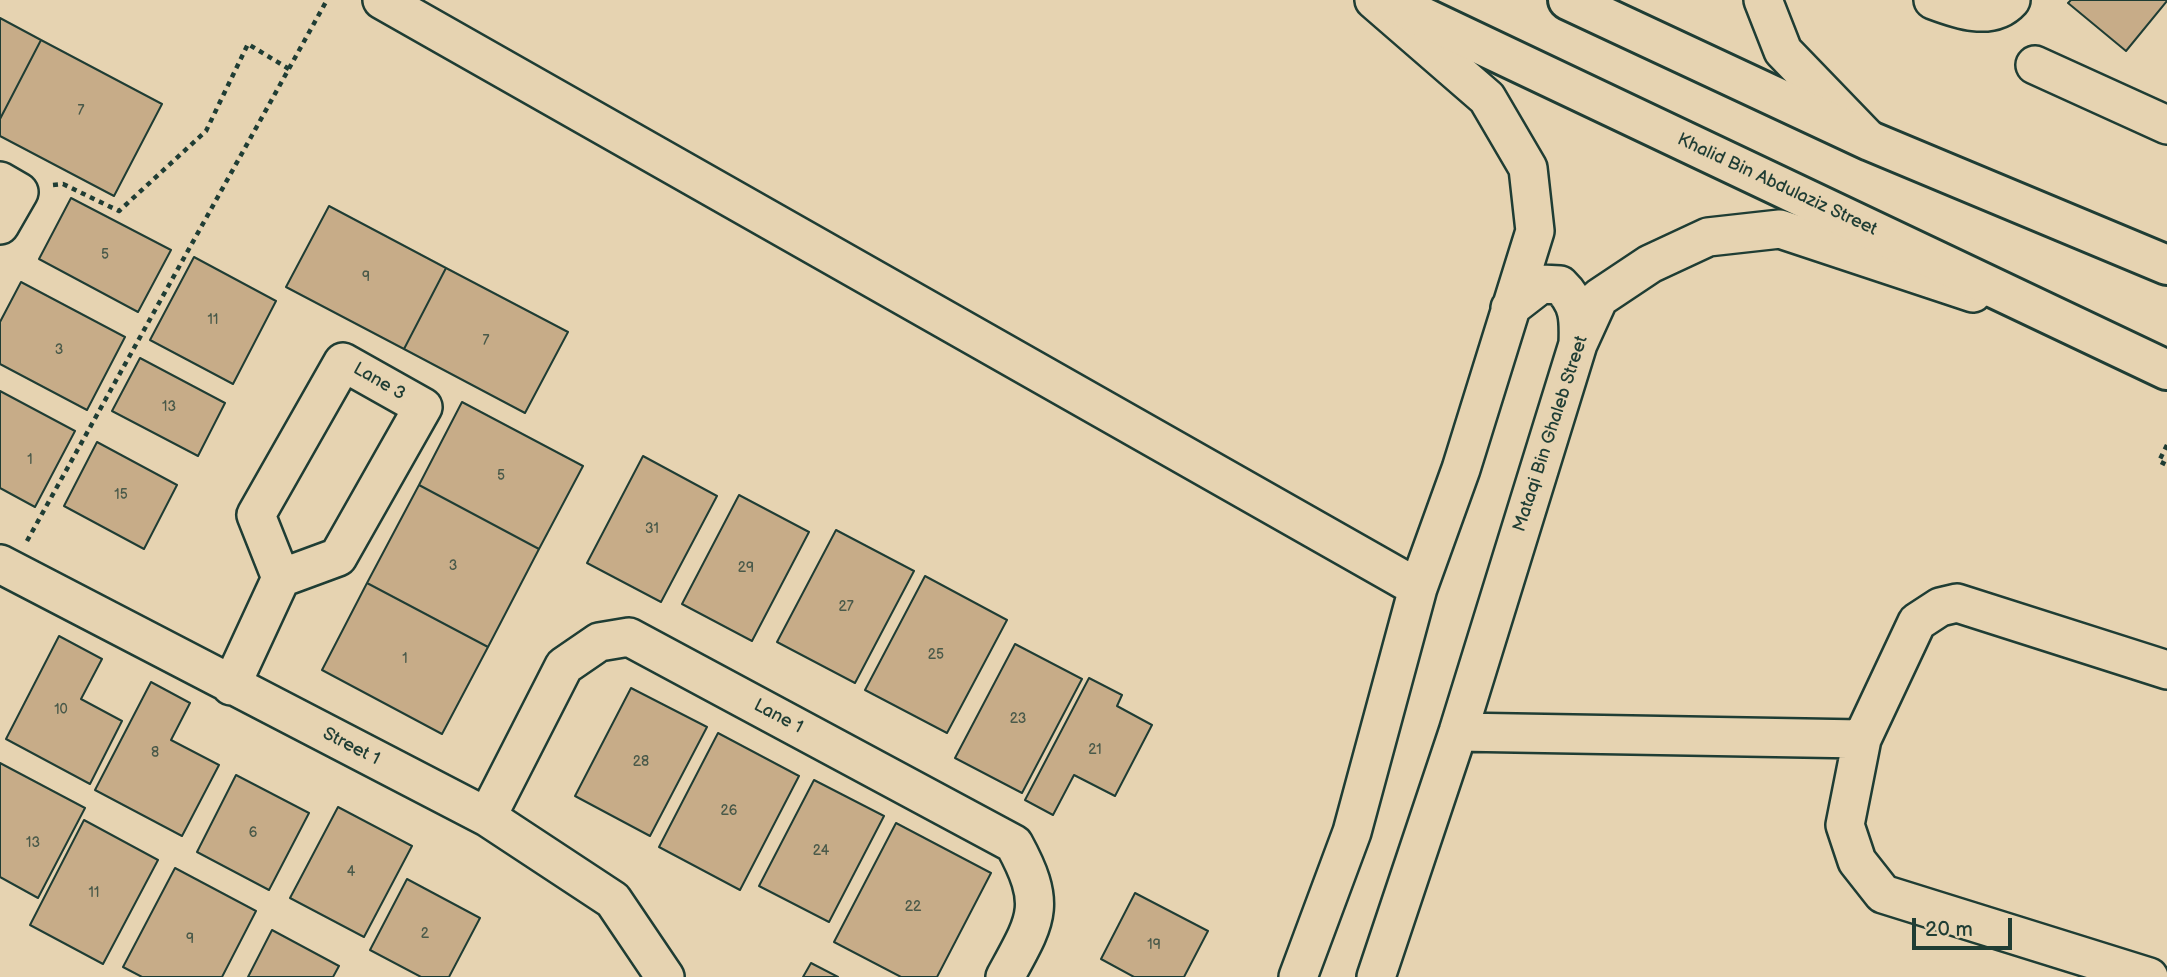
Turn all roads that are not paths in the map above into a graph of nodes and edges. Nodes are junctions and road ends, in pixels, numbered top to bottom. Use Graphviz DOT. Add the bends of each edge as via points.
graph roads {
  1 [pos="382,0"];
  2 [pos="1374,0"];
  3 [pos="1387,0"];
  4 [pos="1568,0"];
  5 [pos="1763,0"];
  6 [pos="1933,0"];
  7 [pos="2011,0"];
  8 [pos="2035,65"];
  9 [pos="2167,125"];
  10 [pos="1870,141"];
  11 [pos="10,186"];
  12 [pos="0,225"];
  13 [pos="2167,265"];
  14 [pos="1510,308"];
  15 [pos="2078,327"];
  16 [pos="1578,344"];
  17 [pos="2167,370"];
  18 [pos="6,567"];
  19 [pos="281,578"];
  20 [pos="1418,588"];
  21 [pos="2167,670"];
  22 [pos="231,686"];
  23 [pos="1458,732"];
  24 [pos="1862,739"];
  25 [pos="486,817"];
  26 [pos="664,977"];
  27 [pos="1005,977"];
  28 [pos="1298,977"];
  29 [pos="1376,977"];
  30 [pos="2149,977"];
  1 -- 20 [label="street"];
  2 -- 14 [label="street" via="1487,98 1528,168 1535,231"];
  3 -- 15 [label="main road, Khalid Bin Abdulaziz Street"];
  4 -- 10 [label="main road"];
  5 -- 10 [label="street" via="1783,51"];
  6 -- 7 [label="street" via="1958,9 1989,12"];
  8 -- 9 [label="street"];
  10 -- 13 [label="main road"];
  11 -- 12 [label="street"];
  14 -- 16 [label="street" via="1541,284 1560,285 1572,296 1579,314"];
  14 -- 20 [label="street" via="1461,469"];
  15 -- 16 [label="street, Mataqi Bin Ghaleb Street" via="1780,229 1708,237 1650,264 1599,298"];
  15 -- 17 [label="main road, Khalid Bin Abdulaziz Street"];
  16 -- 23 [label="street, Mataqi Bin Ghaleb Street"];
  18 -- 22 [label="street, Street 1"];
  19 -- 19 [label="street, Lane 3" via="338,557 423,407 343,362 256,515"];
  19 -- 22 [label="street"];
  20 -- 28 [label="street" via="1352,832"];
  21 -- 24 [label="street" via="1957,603 1940,607 1917,622"];
  22 -- 25 [label="street, Street 1"];
  23 -- 24 [label="street"];
  23 -- 29 [label="street, Mataqi Bin Ghaleb Street"];
  24 -- 30 [label="street" via="1845,825 1857,861 1883,894"];
  25 -- 26 [label="street, Street 1" via="613,900"];
  25 -- 27 [label="street, Lane 1" via="564,666 599,642 629,637 1014,845 1031,876 1035,921"];
}
